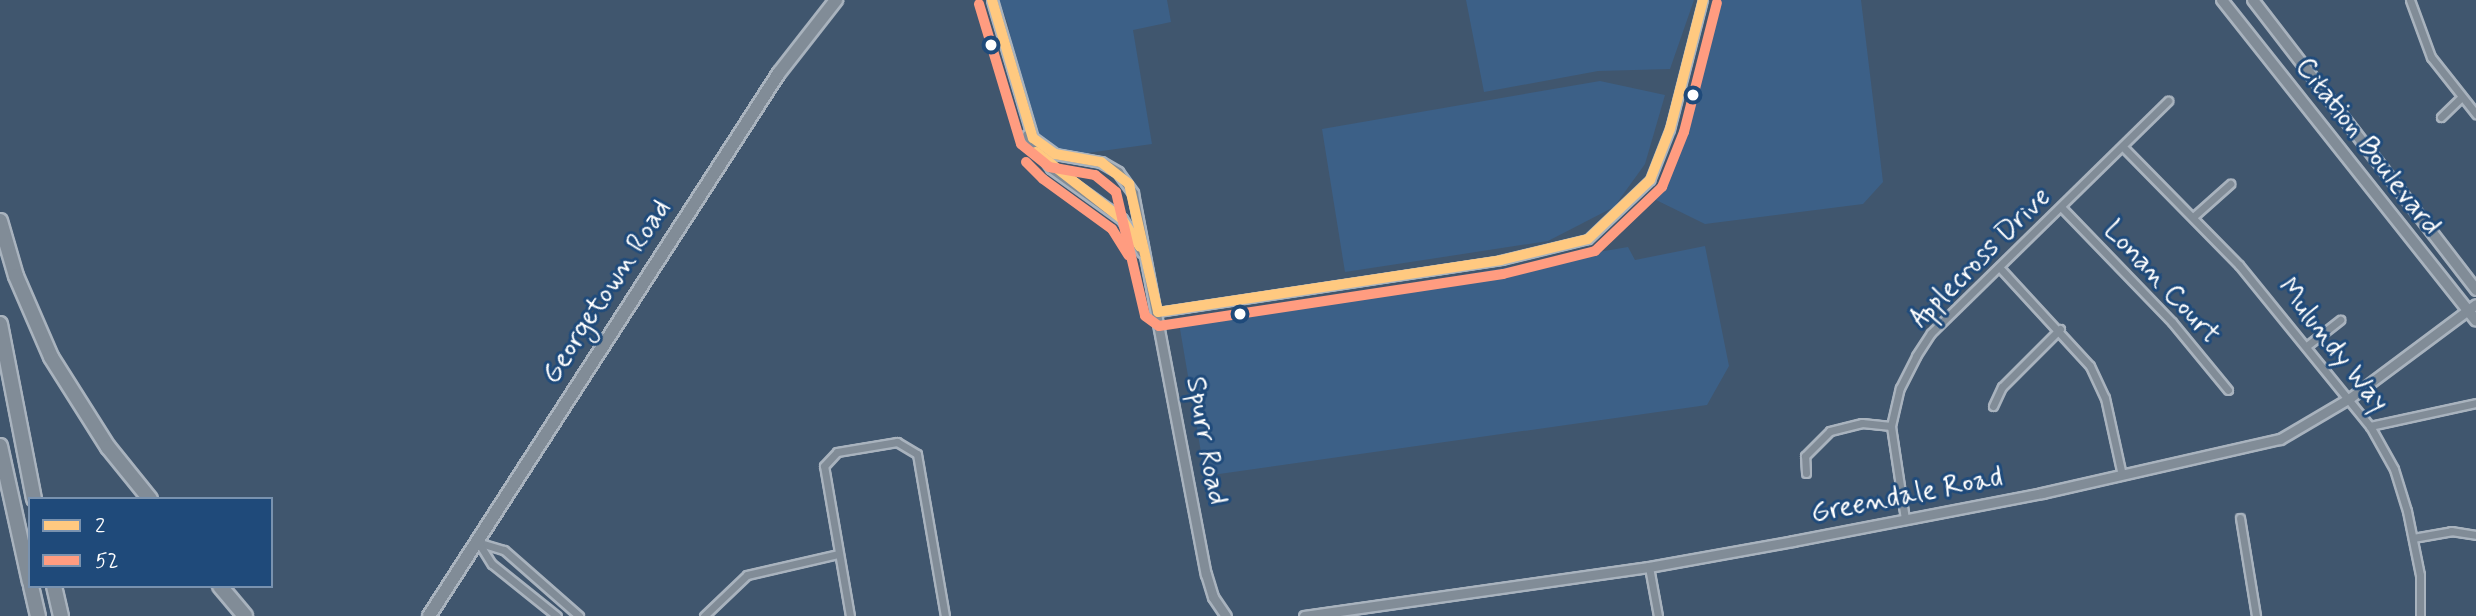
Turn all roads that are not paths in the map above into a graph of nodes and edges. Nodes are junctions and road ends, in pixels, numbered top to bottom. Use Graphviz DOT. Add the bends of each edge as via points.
graph roads {
  1 [pos="835,0"];
  2 [pos="992,0"];
  3 [pos="1703,0"];
  4 [pos="2222,0"];
  5 [pos="2253,0"];
  6 [pos="2410,0"];
  7 [pos="2462,97"];
  8 [pos="2168,100"];
  9 [pos="1019,101"];
  10 [pos="2476,114"];
  11 [pos="2441,117"];
  12 [pos="2124,148"];
  13 [pos="2230,184"];
  14 [pos="2061,207"];
  15 [pos="2193,217"];
  16 [pos="0,221"];
  17 [pos="1999,267"];
  18 [pos="1150,270"];
  19 [pos="2476,290"];
  20 [pos="2471,307"];
  21 [pos="1158,312"];
  22 [pos="2340,320"];
  23 [pos="2476,321"];
  24 [pos="0,324"];
  25 [pos="2060,329"];
  26 [pos="2308,345"];
  27 [pos="2228,390"];
  28 [pos="2350,398"];
  29 [pos="2476,403"];
  30 [pos="1993,406"];
  31 [pos="1891,426"];
  32 [pos="2370,426"];
  33 [pos="0,446"];
  34 [pos="1806,473"];
  35 [pos="2122,475"];
  36 [pos="34,497"];
  37 [pos="148,497"];
  38 [pos="2240,518"];
  39 [pos="1905,519"];
  40 [pos="2476,535"];
  41 [pos="2413,538"];
  42 [pos="477,542"];
  43 [pos="838,554"];
  44 [pos="1649,567"];
  45 [pos="28,575"];
  46 [pos="31,588"];
  47 [pos="54,588"];
  48 [pos="222,588"];
  49 [pos="564,600"];
  50 [pos="555,614"];
  51 [pos="38,616"];
  52 [pos="61,616"];
  53 [pos="245,616"];
  54 [pos="429,616"];
  55 [pos="579,616"];
  56 [pos="704,616"];
  57 [pos="850,616"];
  58 [pos="945,616"];
  59 [pos="1226,616"];
  60 [pos="1304,616"];
  61 [pos="1658,616"];
  62 [pos="2256,616"];
  63 [pos="2420,616"];
  1 -- 42 [label="main road, Georgetown Road" via="771,84"];
  2 -- 9 [label="street, Spurr Road"];
  3 -- 21 [label="street" via="1670,129 1650,180 1588,239 1501,260"];
  4 -- 20 [label="main road, Citation Boulevard"];
  5 -- 19 [label="main road, Citation Boulevard"];
  6 -- 7 [label="street" via="2431,57"];
  7 -- 10 [label="street"];
  7 -- 11 [label="street"];
  8 -- 12 [label="street, Applecross Drive"];
  9 -- 18 [label="street, Spurr Road" via="1024,130 1036,152 1122,219 1134,232"];
  9 -- 18 [label="street, Spurr Road" via="1033,138 1043,147 1065,157 1101,162 1129,184"];
  12 -- 14 [label="street, Applecross Drive"];
  12 -- 15 [label="street, Mulundy Way"];
  13 -- 15 [label="street"];
  14 -- 17 [label="street, Applecross Drive"];
  14 -- 27 [label="street, Lonan Court" via="2172,322"];
  15 -- 26 [label="street, Mulundy Way"];
  16 -- 37 [label="highway" via="16,276 51,357 108,447"];
  17 -- 25 [label="street"];
  17 -- 31 [label="street, Applecross Drive" via="1931,333 1900,388"];
  18 -- 21 [label="street, Spurr Road"];
  20 -- 23 [label="main road, Citation Boulevard"];
  20 -- 28 [label="street, Greendale Road"];
  21 -- 59 [label="street, Spurr Road" via="1206,574 1213,597"];
  22 -- 26 [label="street"];
  24 -- 36 [label="highway"];
  25 -- 30 [label="street" via="2002,387"];
  25 -- 35 [label="street" via="2098,381"];
  26 -- 28 [label="street, Mulundy Way"];
  28 -- 32 [label="street, Mulundy Way"];
  28 -- 35 [label="street, Greendale Road" via="2280,439"];
  29 -- 32 [label="street"];
  31 -- 34 [label="street" via="1862,423 1830,431 1805,456"];
  31 -- 39 [label="street, Applecross Drive"];
  32 -- 41 [label="street, Mulundy Way" via="2394,469"];
  33 -- 45 [label="highway"];
  35 -- 39 [label="street, Greendale Road"];
  38 -- 62 [label="street"];
  39 -- 44 [label="street, Greendale Road"];
  40 -- 41 [label="street" via="2451,531"];
  41 -- 63 [label="street, Mulundy Way" via="2420,575"];
  42 -- 49 [label="street" via="504,550"];
  42 -- 50 [label="street" via="492,564"];
  42 -- 54 [label="main road, Georgetown Road"];
  43 -- 56 [label="street" via="747,575"];
  43 -- 57 [label="street"];
  43 -- 58 [label="street" via="823,478 829,458 837,452 897,442 908,446 917,454"];
  44 -- 60 [label="street, Greendale Road"];
  44 -- 61 [label="street"];
  46 -- 51 [label="highway"];
  47 -- 52 [label="highway"];
  48 -- 53 [label="highway"];
  49 -- 50 [label="street"];
  49 -- 55 [label="street"];
}
